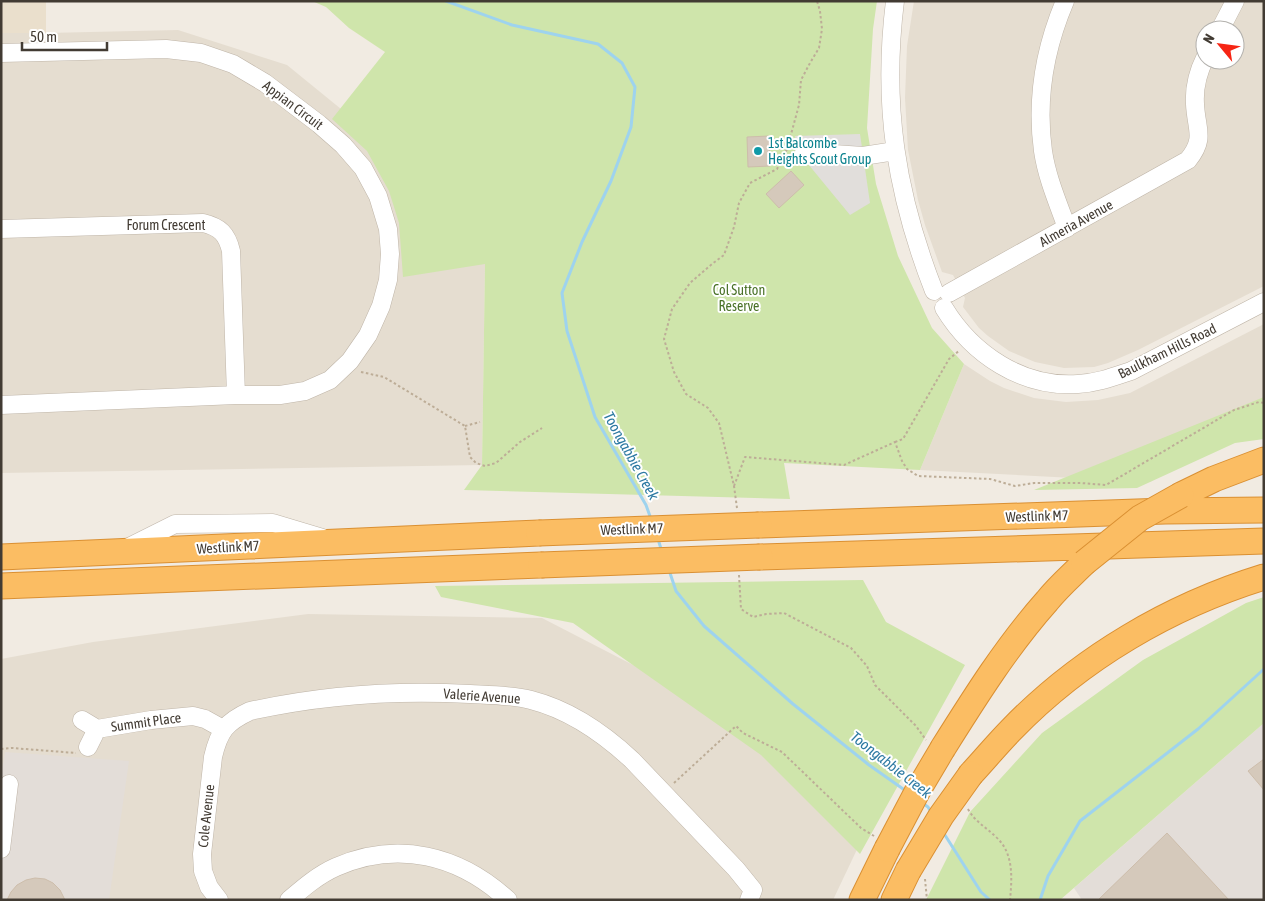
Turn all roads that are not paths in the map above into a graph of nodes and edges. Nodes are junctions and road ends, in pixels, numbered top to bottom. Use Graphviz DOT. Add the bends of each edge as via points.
graph roads {
  1 [pos="895,1"];
  2 [pos="1065,1"];
  3 [pos="1235,1"];
  4 [pos="1225,20"];
  5 [pos="1,53"];
  6 [pos="1200,70"];
  7 [pos="895,150"];
  8 [pos="804,152"];
  9 [pos="1067,228"];
  10 [pos="1,229"];
  11 [pos="942,298"];
  12 [pos="1264,302"];
  13 [pos="236,395"];
  14 [pos="1,405"];
  15 [pos="1264,460"];
  16 [pos="1264,510"];
  17 [pos="1264,541"];
  18 [pos="1,557"];
  19 [pos="1264,577"];
  20 [pos="1,586"];
  21 [pos="82,720"];
  22 [pos="97,729"];
  23 [pos="223,729"];
  24 [pos="88,747"];
  25 [pos="9,784"];
  26 [pos="1,849"];
  27 [pos="219,900"];
  28 [pos="289,900"];
  29 [pos="508,900"];
  30 [pos="749,900"];
  31 [pos="862,900"];
  32 [pos="894,900"];
  1 -- 7 [label="street, Baulkham Hills Road" via="890,88"];
  2 -- 9 [label="street" via="1045,62 1041,124 1043,152 1051,184"];
  3 -- 4 [label="street"];
  5 -- 13 [label="street, Appian Circuit" via="166,48 201,53 233,64 265,83 344,145 364,168 378,196 388,230 390,254 381,306 351,367 305,391 280,396"];
  6 -- 9 [label="street, Almeria Avenue" via="1195,106 1206,149"];
  7 -- 8 [label="street" via="862,156"];
  7 -- 11 [label="street, Baulkham Hills Road" via="909,222 920,257"];
  9 -- 11 [label="street, Almeria Avenue"];
  10 -- 13 [label="street, Forum Crescent" via="214,225 229,241 231,251"];
  11 -- 12 [label="street, Baulkham Hills Road" via="959,330 993,361 1032,377 1077,384 1130,371"];
  13 -- 14 [label="street, Appian Circuit"];
  15 -- 31 [label="highway, bridge" via="1214,478 1140,518 1084,562 1047,600 935,744 917,792 881,843"];
  16 -- 18 [label="highway, Westlink M7, bridge" via="539,533"];
  17 -- 20 [label="highway, bridge" via="540,564"];
  19 -- 32 [label="highway, bridge" via="1200,599 1140,630 1046,697 972,774 941,816 916,875"];
  21 -- 22 [label="street, Summit Place"];
  22 -- 23 [label="street, Summit Place" via="193,716"];
  22 -- 24 [label="street, Summit Place"];
  23 -- 27 [label="street, Cole Avenue" via="213,757 202,854 203,871"];
  23 -- 30 [label="street, Valerie Avenue" via="250,710 352,696 457,693 531,700 589,725 614,743 736,869 753,890"];
  25 -- 26 [label="street"];
  28 -- 29 [label="street" via="336,867 376,856 401,854 428,856 472,872"];
}
